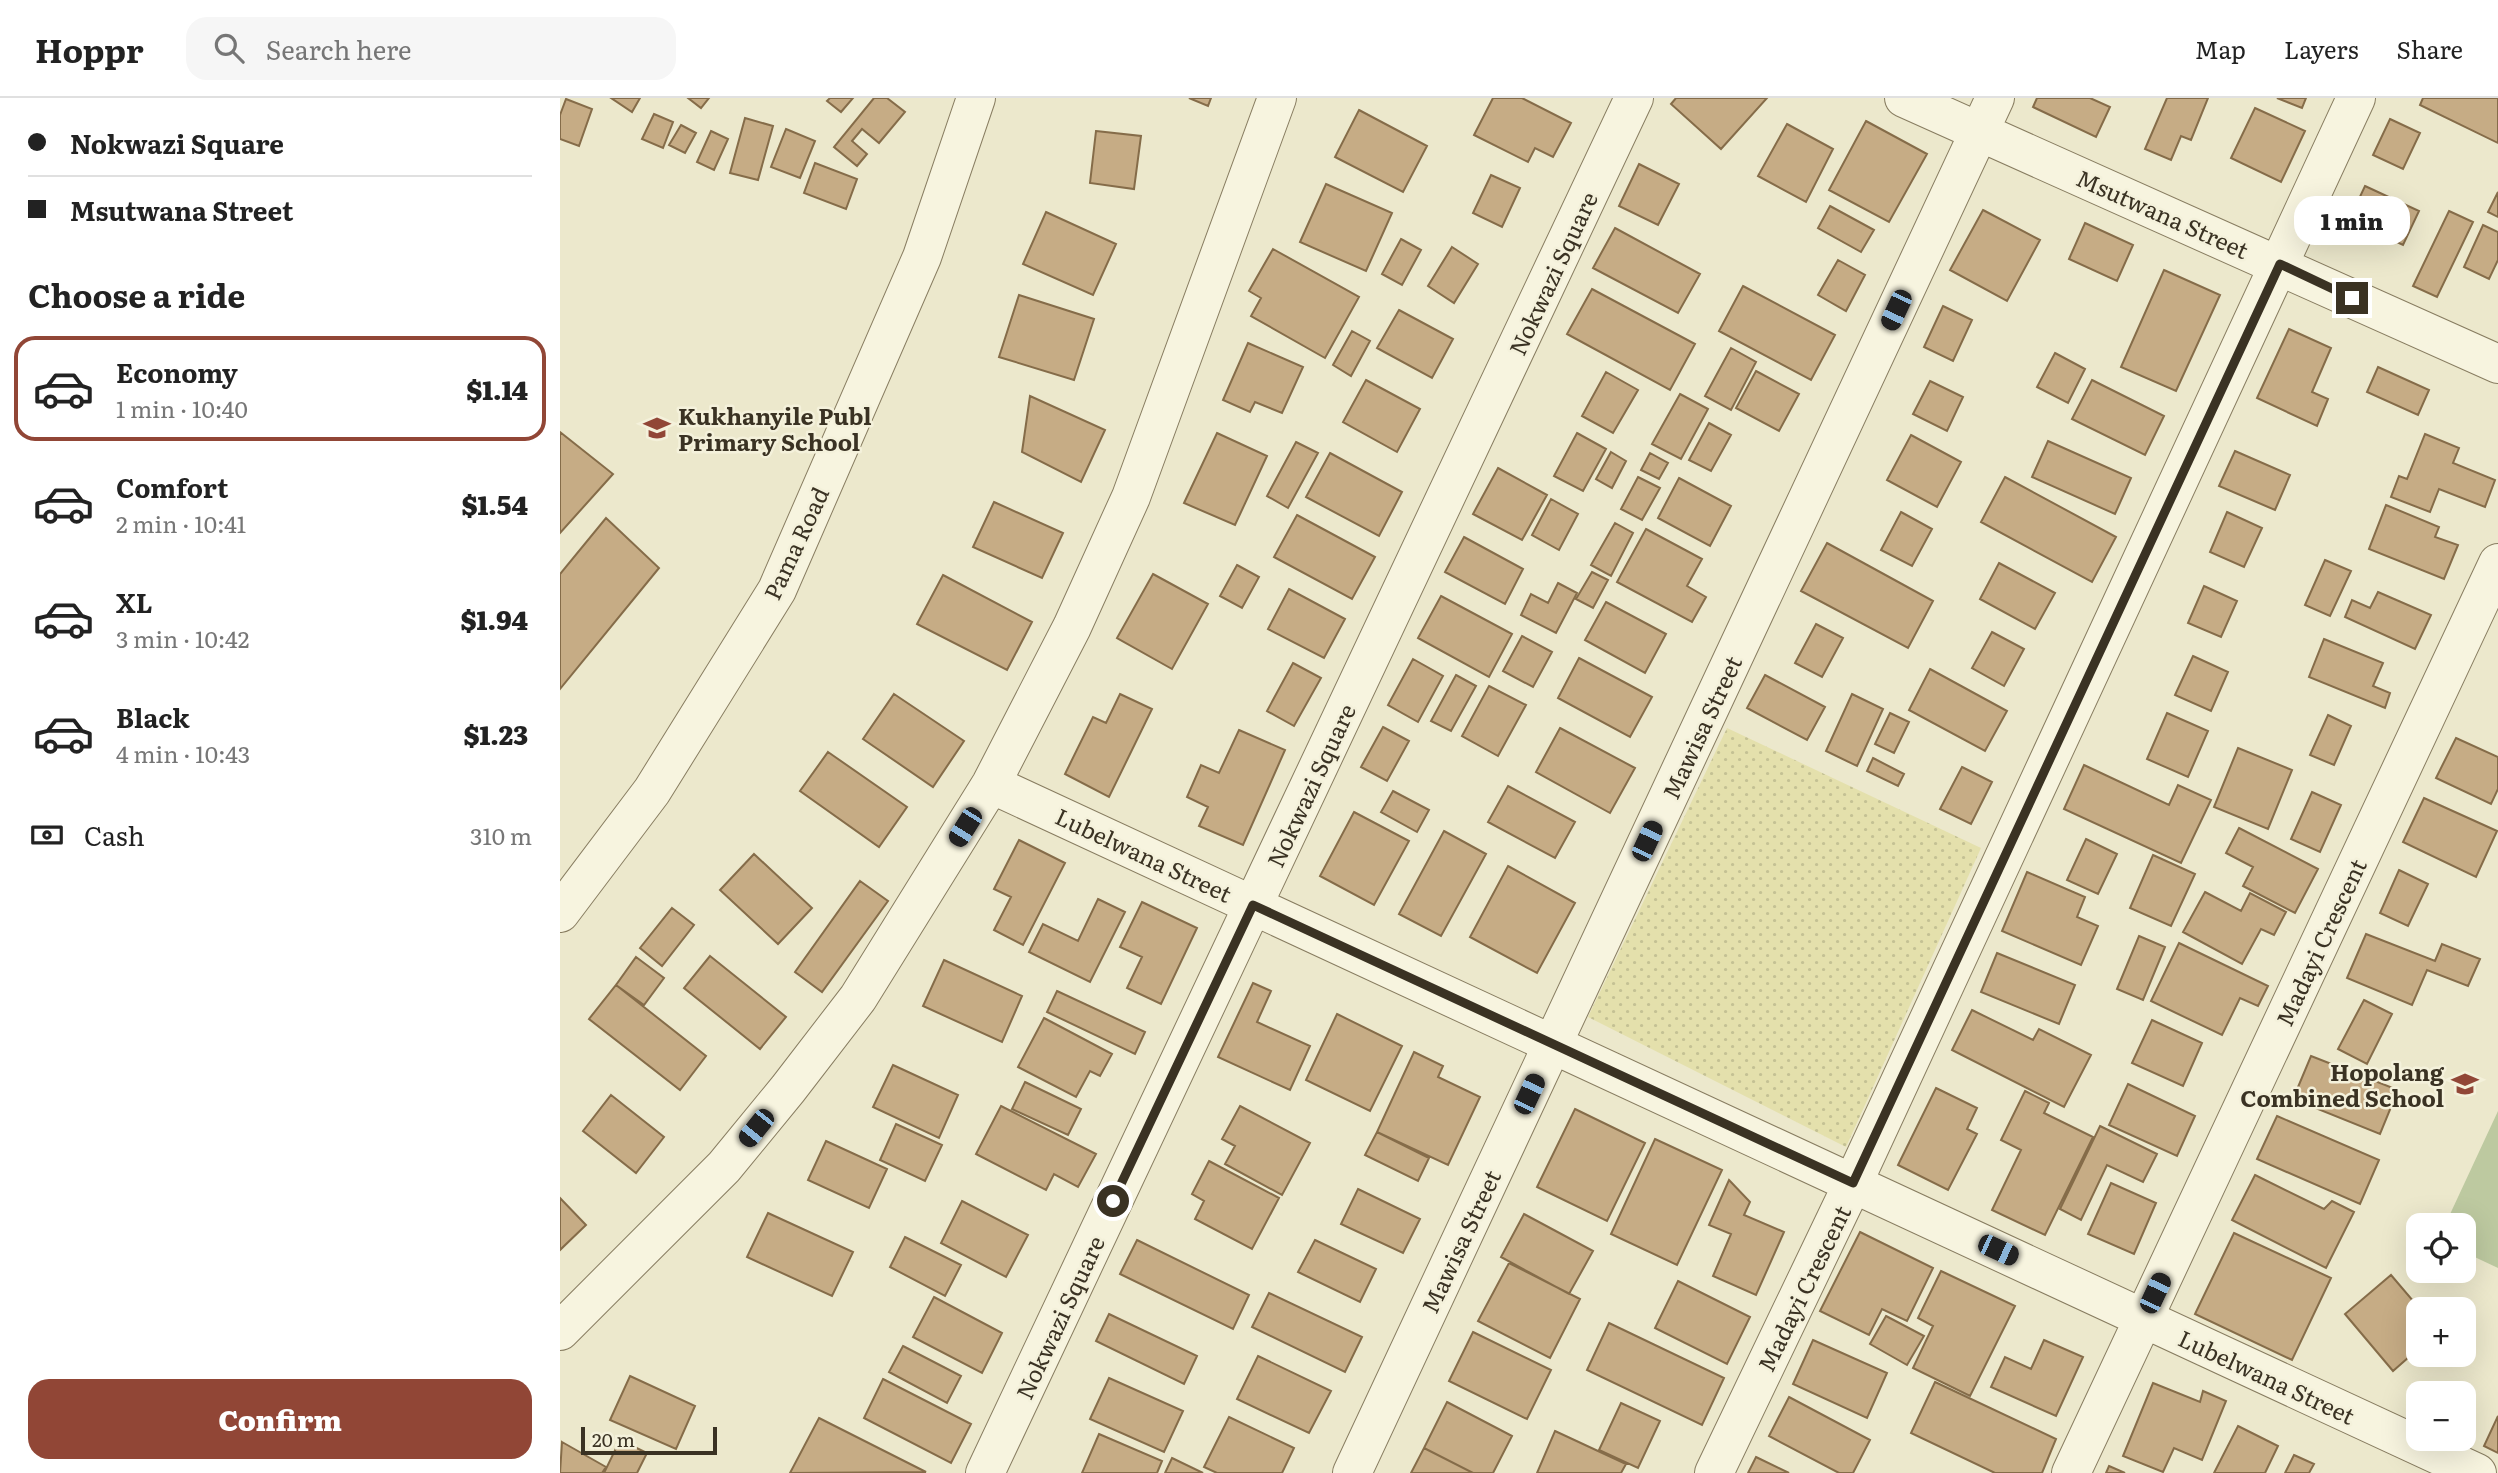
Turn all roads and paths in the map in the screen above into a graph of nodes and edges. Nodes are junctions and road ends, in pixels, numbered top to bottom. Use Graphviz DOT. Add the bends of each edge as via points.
graph roads {
  1 [pos="976,98"];
  2 [pos="1277,98"];
  3 [pos="1634,98"];
  4 [pos="1904,98"];
  5 [pos="1995,98"];
  6 [pos="2357,98"];
  7 [pos="1979,133"];
  8 [pos="2280,264"];
  9 [pos="2498,364"];
  10 [pos="2498,563"];
  11 [pos="991,784"];
  12 [pos="1253,905"];
  13 [pos="560,913"];
  14 [pos="1552,1044"];
  15 [pos="1853,1183"];
  16 [pos="2143,1318"];
  17 [pos="560,1331"];
  18 [pos="2414,1460"];
  19 [pos="985,1473"];
  20 [pos="1352,1473"];
  21 [pos="1714,1473"];
  22 [pos="2071,1473"];
  23 [pos="2477,1473"];
  1 -- 13 [label="street, Pama Road" via="922,257 777,590 652,791"];
  2 -- 11 [label="street" via="1131,497 1072,627"];
  3 -- 12 [label="street, Nokwazi Square"];
  4 -- 7 [label="street, Msutwana Street"];
  5 -- 7 [label="street, Mawisa Street"];
  6 -- 8 [label="street, Madayi Crescent"];
  7 -- 8 [label="street, Msutwana Street"];
  7 -- 14 [label="street, Mawisa Street"];
  8 -- 9 [label="street, Msutwana Street"];
  8 -- 15 [label="street, Madayi Crescent"];
  10 -- 16 [label="street, Madayi Crescent"];
  11 -- 12 [label="street, Lubelwana Street"];
  11 -- 17 [label="street" via="858,998 788,1089 724,1167"];
  12 -- 14 [label="street, Lubelwana Street"];
  12 -- 19 [label="street, Nokwazi Square"];
  14 -- 15 [label="street, Lubelwana Street"];
  14 -- 20 [label="street, Mawisa Street"];
  15 -- 16 [label="street, Lubelwana Street"];
  15 -- 21 [label="street, Madayi Crescent"];
  16 -- 18 [label="street, Lubelwana Street"];
  16 -- 22 [label="street, Madayi Crescent"];
  18 -- 23 [label="street, Lubelwana Street"];
}
